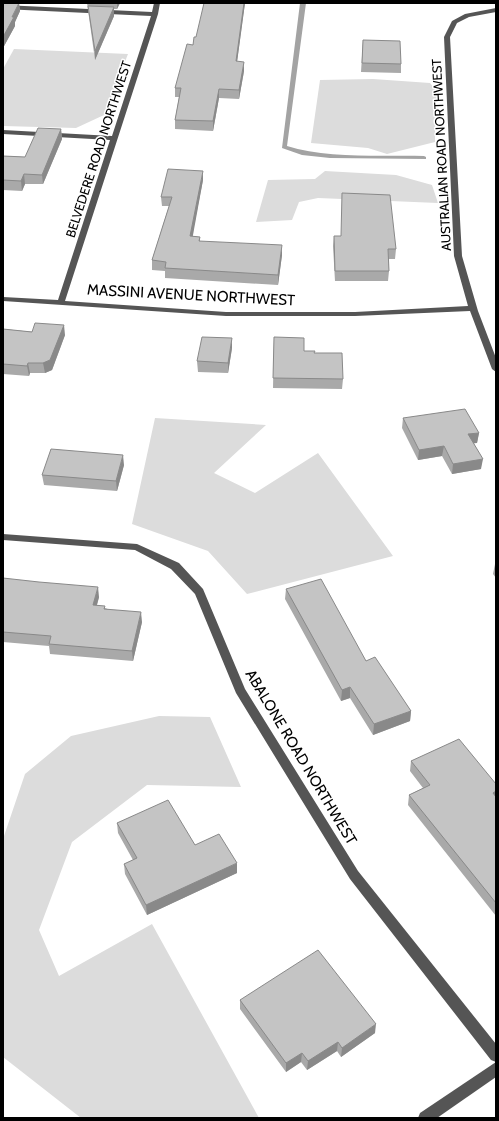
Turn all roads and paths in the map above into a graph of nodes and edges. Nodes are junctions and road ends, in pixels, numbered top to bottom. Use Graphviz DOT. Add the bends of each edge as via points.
graph roads {
  1 [pos="157,3"];
  2 [pos="3,7"];
  3 [pos="496,10"];
  4 [pos="155,14"];
  5 [pos="3,132"];
  6 [pos="116,138"];
  7 [pos="3,299"];
  8 [pos="61,302"];
  9 [pos="473,308"];
  10 [pos="496,369"];
  11 [pos="3,537"];
  12 [pos="496,1055"];
  13 [pos="496,1069"];
  14 [pos="425,1118"];
  1 -- 4 [label="street, BELVEDERE ROAD NORTHWEST"];
  2 -- 4 [label="street"];
  3 -- 9 [label="street, AUSTRALIAN ROAD NORTHWEST" via="467,15 454,22 447,37 458,256"];
  4 -- 6 [label="street, BELVEDERE ROAD NORTHWEST"];
  5 -- 6 [label="street"];
  6 -- 8 [label="street, BELVEDERE ROAD NORTHWEST"];
  7 -- 8 [label="street, MASSINI AVENUE NORTHWEST"];
  8 -- 9 [label="street, MASSINI AVENUE NORTHWEST" via="226,314 355,314"];
  9 -- 10 [label="street, AUSTRALIAN ROAD NORTHWEST"];
  11 -- 12 [label="street, ABALONE ROAD NORTHWEST" via="136,547 175,566 199,592 240,690 354,875"];
  13 -- 14 [label="street"];
}
